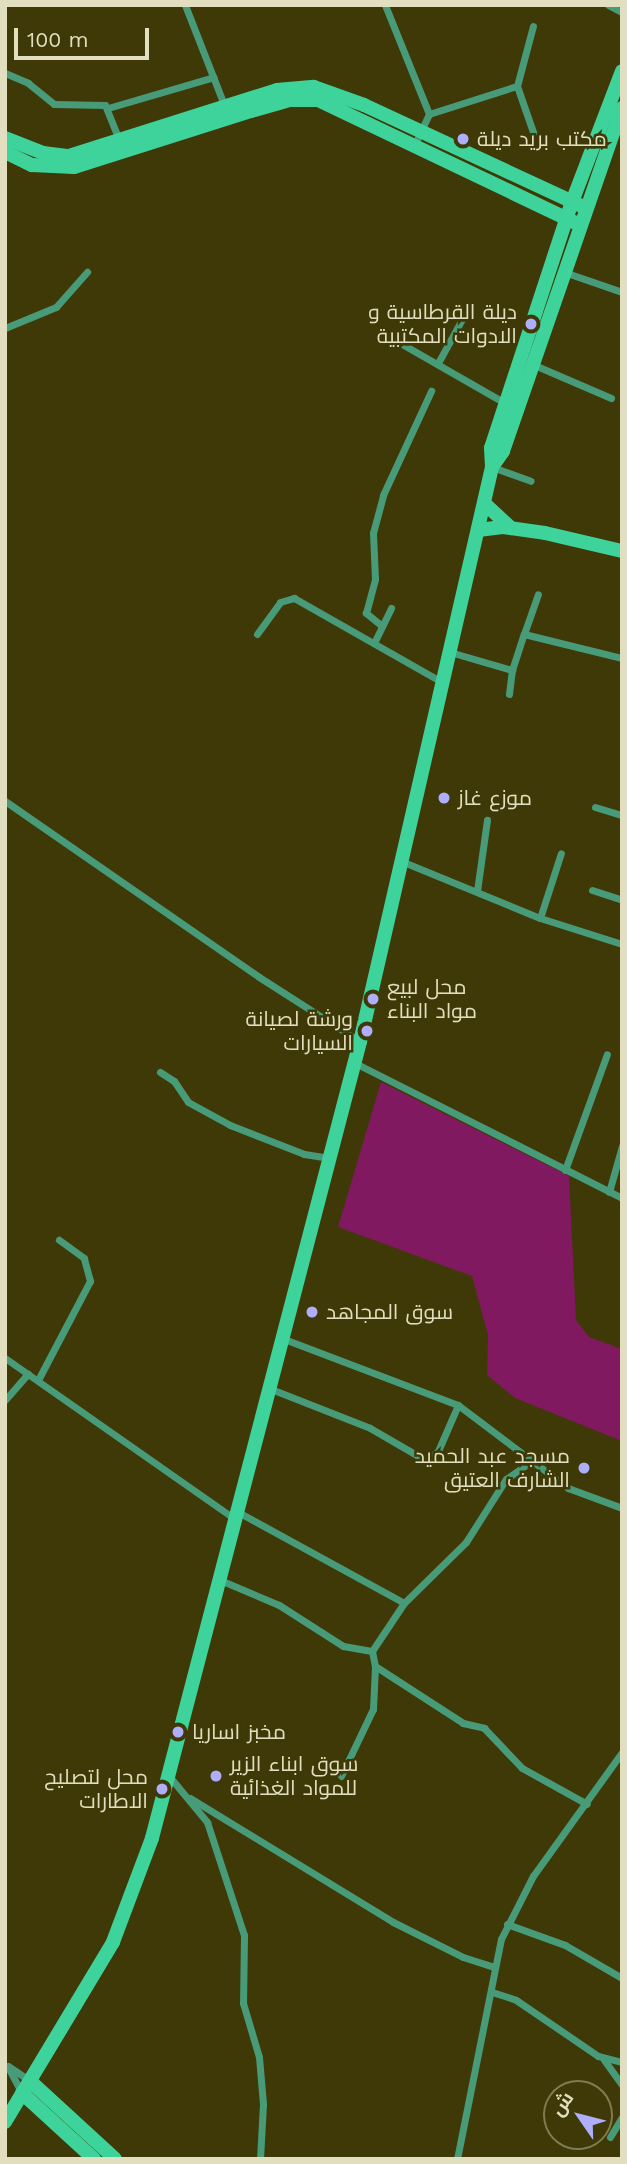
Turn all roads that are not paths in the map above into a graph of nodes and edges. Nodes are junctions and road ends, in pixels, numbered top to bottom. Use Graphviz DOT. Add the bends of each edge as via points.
graph roads {
  1 [pos="185,5"];
  2 [pos="386,5"];
  3 [pos="608,5"];
  4 [pos="622,12"];
  5 [pos="533,26"];
  6 [pos="622,71"];
  7 [pos="5,73"];
  8 [pos="214,77"];
  9 [pos="517,86"];
  10 [pos="622,107"];
  11 [pos="108,108"];
  12 [pos="227,112"];
  13 [pos="429,114"];
  14 [pos="533,132"];
  15 [pos="5,138"];
  16 [pos="617,138"];
  17 [pos="418,139"];
  18 [pos="122,146"];
  19 [pos="5,152"];
  20 [pos="579,205"];
  21 [pos="573,222"];
  22 [pos="88,272"];
  23 [pos="564,272"];
  24 [pos="622,292"];
  25 [pos="467,310"];
  26 [pos="5,328"];
  27 [pos="388,336"];
  28 [pos="438,363"];
  29 [pos="532,363"];
  30 [pos="431,391"];
  31 [pos="611,398"];
  32 [pos="506,403"];
  33 [pos="492,467"];
  34 [pos="531,481"];
  35 [pos="484,503"];
  36 [pos="511,528"];
  37 [pos="478,530"];
  38 [pos="622,551"];
  39 [pos="538,594"];
  40 [pos="390,608"];
  41 [pos="382,626"];
  42 [pos="257,634"];
  43 [pos="524,634"];
  44 [pos="374,643"];
  45 [pos="449,652"];
  46 [pos="622,658"];
  47 [pos="512,670"];
  48 [pos="442,682"];
  49 [pos="509,694"];
  50 [pos="5,801"];
  51 [pos="595,807"];
  52 [pos="622,815"];
  53 [pos="487,820"];
  54 [pos="561,853"];
  55 [pos="401,861"];
  56 [pos="592,890"];
  57 [pos="477,891"];
  58 [pos="622,900"];
  59 [pos="540,918"];
  60 [pos="622,944"];
  61 [pos="360,1042"];
  62 [pos="607,1054"];
  63 [pos="355,1063"];
  64 [pos="160,1072"];
  65 [pos="622,1146"];
  66 [pos="330,1158"];
  67 [pos="565,1170"];
  68 [pos="608,1192"];
  69 [pos="622,1198"];
  70 [pos="59,1240"];
  71 [pos="284,1339"];
  72 [pos="5,1358"];
  73 [pos="28,1374"];
  74 [pos="38,1380"];
  75 [pos="271,1389"];
  76 [pos="5,1400"];
  77 [pos="458,1405"];
  78 [pos="533,1460"];
  79 [pos="622,1508"];
  80 [pos="237,1516"];
  81 [pos="220,1580"];
  82 [pos="404,1604"];
  83 [pos="372,1651"];
  84 [pos="375,1666"];
  85 [pos="622,1752"];
  86 [pos="169,1776"];
  87 [pos="341,1776"];
  88 [pos="184,1795"];
  89 [pos="587,1804"];
  90 [pos="508,1924"];
  91 [pos="494,1967"];
  92 [pos="622,1978"];
  93 [pos="492,1992"];
  94 [pos="603,2059"];
  95 [pos="622,2062"];
  96 [pos="7,2066"];
  97 [pos="622,2085"];
  98 [pos="26,2087"];
  99 [pos="5,2122"];
  100 [pos="94,2159"];
  101 [pos="115,2159"];
  102 [pos="260,2159"];
  103 [pos="457,2159"];
  1 -- 8 [label="street"];
  2 -- 13 [label="street"];
  3 -- 4 [label="street"];
  5 -- 9 [label="street"];
  6 -- 20 [label="main road"];
  7 -- 11 [label="street" via="28,83 54,104 96,103"];
  8 -- 11 [label="street"];
  8 -- 12 [label="street"];
  9 -- 13 [label="street"];
  9 -- 14 [label="street"];
  10 -- 16 [label="main road"];
  11 -- 18 [label="street"];
  12 -- 17 [label="main road" via="298,86 314,87"];
  12 -- 18 [label="main road"];
  13 -- 17 [label="street"];
  15 -- 18 [label="main road" via="55,156"];
  16 -- 20 [label="main road"];
  17 -- 20 [label="main road"];
  17 -- 21 [label="main road"];
  18 -- 19 [label="main road" via="57,168 32,165"];
  20 -- 21 [label="main road"];
  21 -- 23 [label="main road"];
  21 -- 32 [label="main road"];
  22 -- 26 [label="street" via="57,307"];
  23 -- 24 [label="street"];
  23 -- 29 [label="main road"];
  25 -- 28 [label="street"];
  27 -- 28 [label="street"];
  28 -- 32 [label="street"];
  29 -- 31 [label="street"];
  29 -- 33 [label="main road" via="503,451"];
  30 -- 41 [label="street" via="383,495 373,533 375,579 366,613"];
  32 -- 33 [label="main road" via="491,448"];
  33 -- 34 [label="street"];
  33 -- 35 [label="main road"];
  35 -- 36 [label="main road"];
  35 -- 37 [label="main road"];
  36 -- 37 [label="main road"];
  36 -- 38 [label="main road"];
  37 -- 45 [label="main road"];
  39 -- 43 [label="street"];
  40 -- 41 [label="street"];
  41 -- 44 [label="street"];
  42 -- 44 [label="street" via="280,602 291,597"];
  43 -- 46 [label="street"];
  43 -- 47 [label="street"];
  44 -- 48 [label="street"];
  45 -- 47 [label="street"];
  45 -- 48 [label="main road"];
  47 -- 49 [label="street"];
  48 -- 55 [label="main road"];
  50 -- 61 [label="street"];
  51 -- 52 [label="street"];
  53 -- 57 [label="street"];
  54 -- 59 [label="street"];
  55 -- 57 [label="street"];
  55 -- 61 [label="main road"];
  56 -- 58 [label="street"];
  57 -- 59 [label="street"];
  59 -- 60 [label="street"];
  61 -- 63 [label="main road"];
  62 -- 67 [label="street"];
  63 -- 66 [label="main road"];
  63 -- 67 [label="street"];
  64 -- 66 [label="street" via="174,1081 188,1102 230,1125 304,1154"];
  65 -- 68 [label="street"];
  66 -- 71 [label="main road"];
  67 -- 68 [label="street"];
  68 -- 69 [label="street"];
  70 -- 74 [label="street" via="85,1258 90,1281"];
  71 -- 75 [label="main road"];
  71 -- 77 [label="street"];
  72 -- 73 [label="street"];
  73 -- 74 [label="street"];
  73 -- 76 [label="street"];
  74 -- 80 [label="street"];
  75 -- 77 [label="street" via="370,1428 427,1461 438,1451"];
  75 -- 80 [label="main road"];
  77 -- 78 [label="street"];
  78 -- 79 [label="street" via="568,1488"];
  78 -- 82 [label="street" via="506,1479 466,1542"];
  80 -- 81 [label="main road"];
  80 -- 82 [label="street"];
  81 -- 83 [label="street" via="279,1605 343,1646"];
  81 -- 86 [label="main road"];
  82 -- 83 [label="street"];
  83 -- 84 [label="street"];
  84 -- 87 [label="street" via="373,1709"];
  84 -- 89 [label="street" via="463,1723 484,1728 522,1768"];
  85 -- 89 [label="street"];
  86 -- 88 [label="street"];
  86 -- 98 [label="main road" via="142,1869 113,1942"];
  88 -- 91 [label="street" via="393,1922"];
  88 -- 102 [label="street" via="207,1822 244,1935 243,2003 259,2057 263,2104"];
  89 -- 90 [label="street" via="533,1876"];
  90 -- 91 [label="street"];
  90 -- 92 [label="street" via="565,1945"];
  91 -- 93 [label="street"];
  93 -- 94 [label="street" via="510,1996"];
  93 -- 103 [label="street" via="481,2022"];
  94 -- 95 [label="street"];
  94 -- 97 [label="street"];
  96 -- 98 [label="street"];
  96 -- 98 [label="street"];
  98 -- 99 [label="main road"];
  98 -- 100 [label="main road"];
  98 -- 101 [label="main road"];
}
